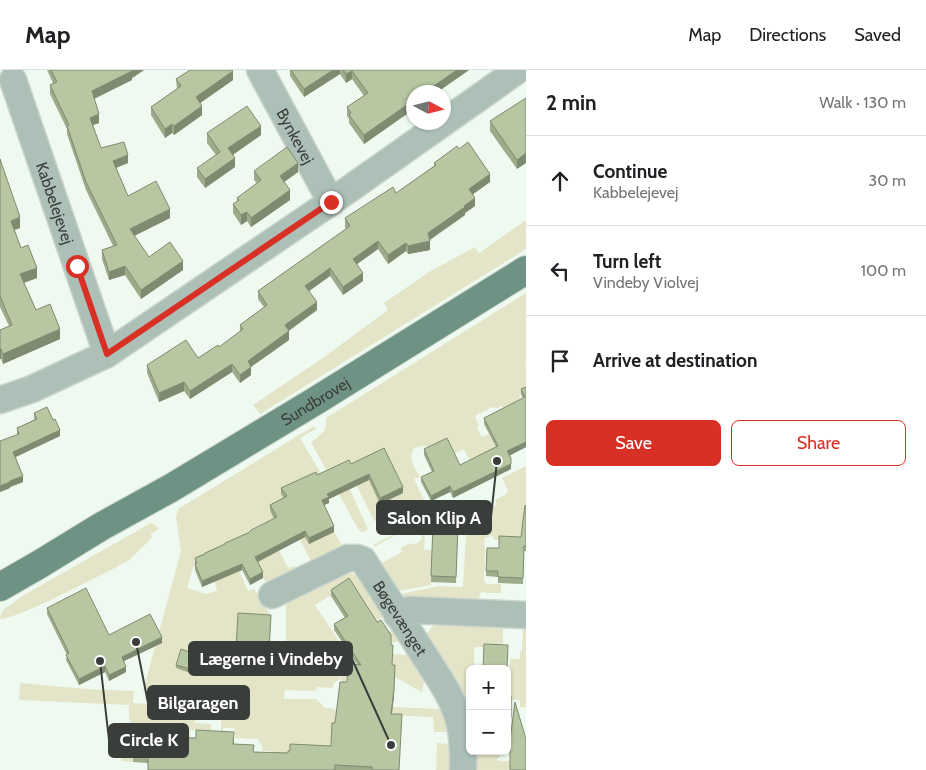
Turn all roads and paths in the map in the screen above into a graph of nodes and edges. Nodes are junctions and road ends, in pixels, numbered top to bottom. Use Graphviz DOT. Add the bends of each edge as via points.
graph roads {
  1 [pos="260,70"];
  2 [pos="518,70"];
  3 [pos="13,80"];
  4 [pos="331,202"];
  5 [pos="526,270"];
  6 [pos="107,354"];
  7 [pos="0,400"];
  8 [pos="102,526"];
  9 [pos="46,549"];
  10 [pos="0,565"];
  11 [pos="0,571"];
  12 [pos="0,587"];
  13 [pos="272,596"];
  14 [pos="398,615"];
  15 [pos="526,615"];
  16 [pos="463,770"];
  1 -- 4 [label="street, Bynkevej"];
  2 -- 4 [label="street"];
  3 -- 6 [label="street, Kabbelejevej"];
  4 -- 6 [label="street"];
  5 -- 8 [label="main road, Sundbrovej" via="172,488"];
  6 -- 7 [label="street" via="32,389"];
  8 -- 9 [label="main road, Sundbrovej"];
  8 -- 12 [label="main road, Sundbrovej"];
  9 -- 10 [label="main road, Sundbrovej"];
  9 -- 11 [label="main road"];
  13 -- 14 [label="street, Bøgevænget" via="359,550"];
  14 -- 15 [label="street" via="409,610"];
  14 -- 16 [label="street, Bøgevænget" via="457,712 462,729"];
}
